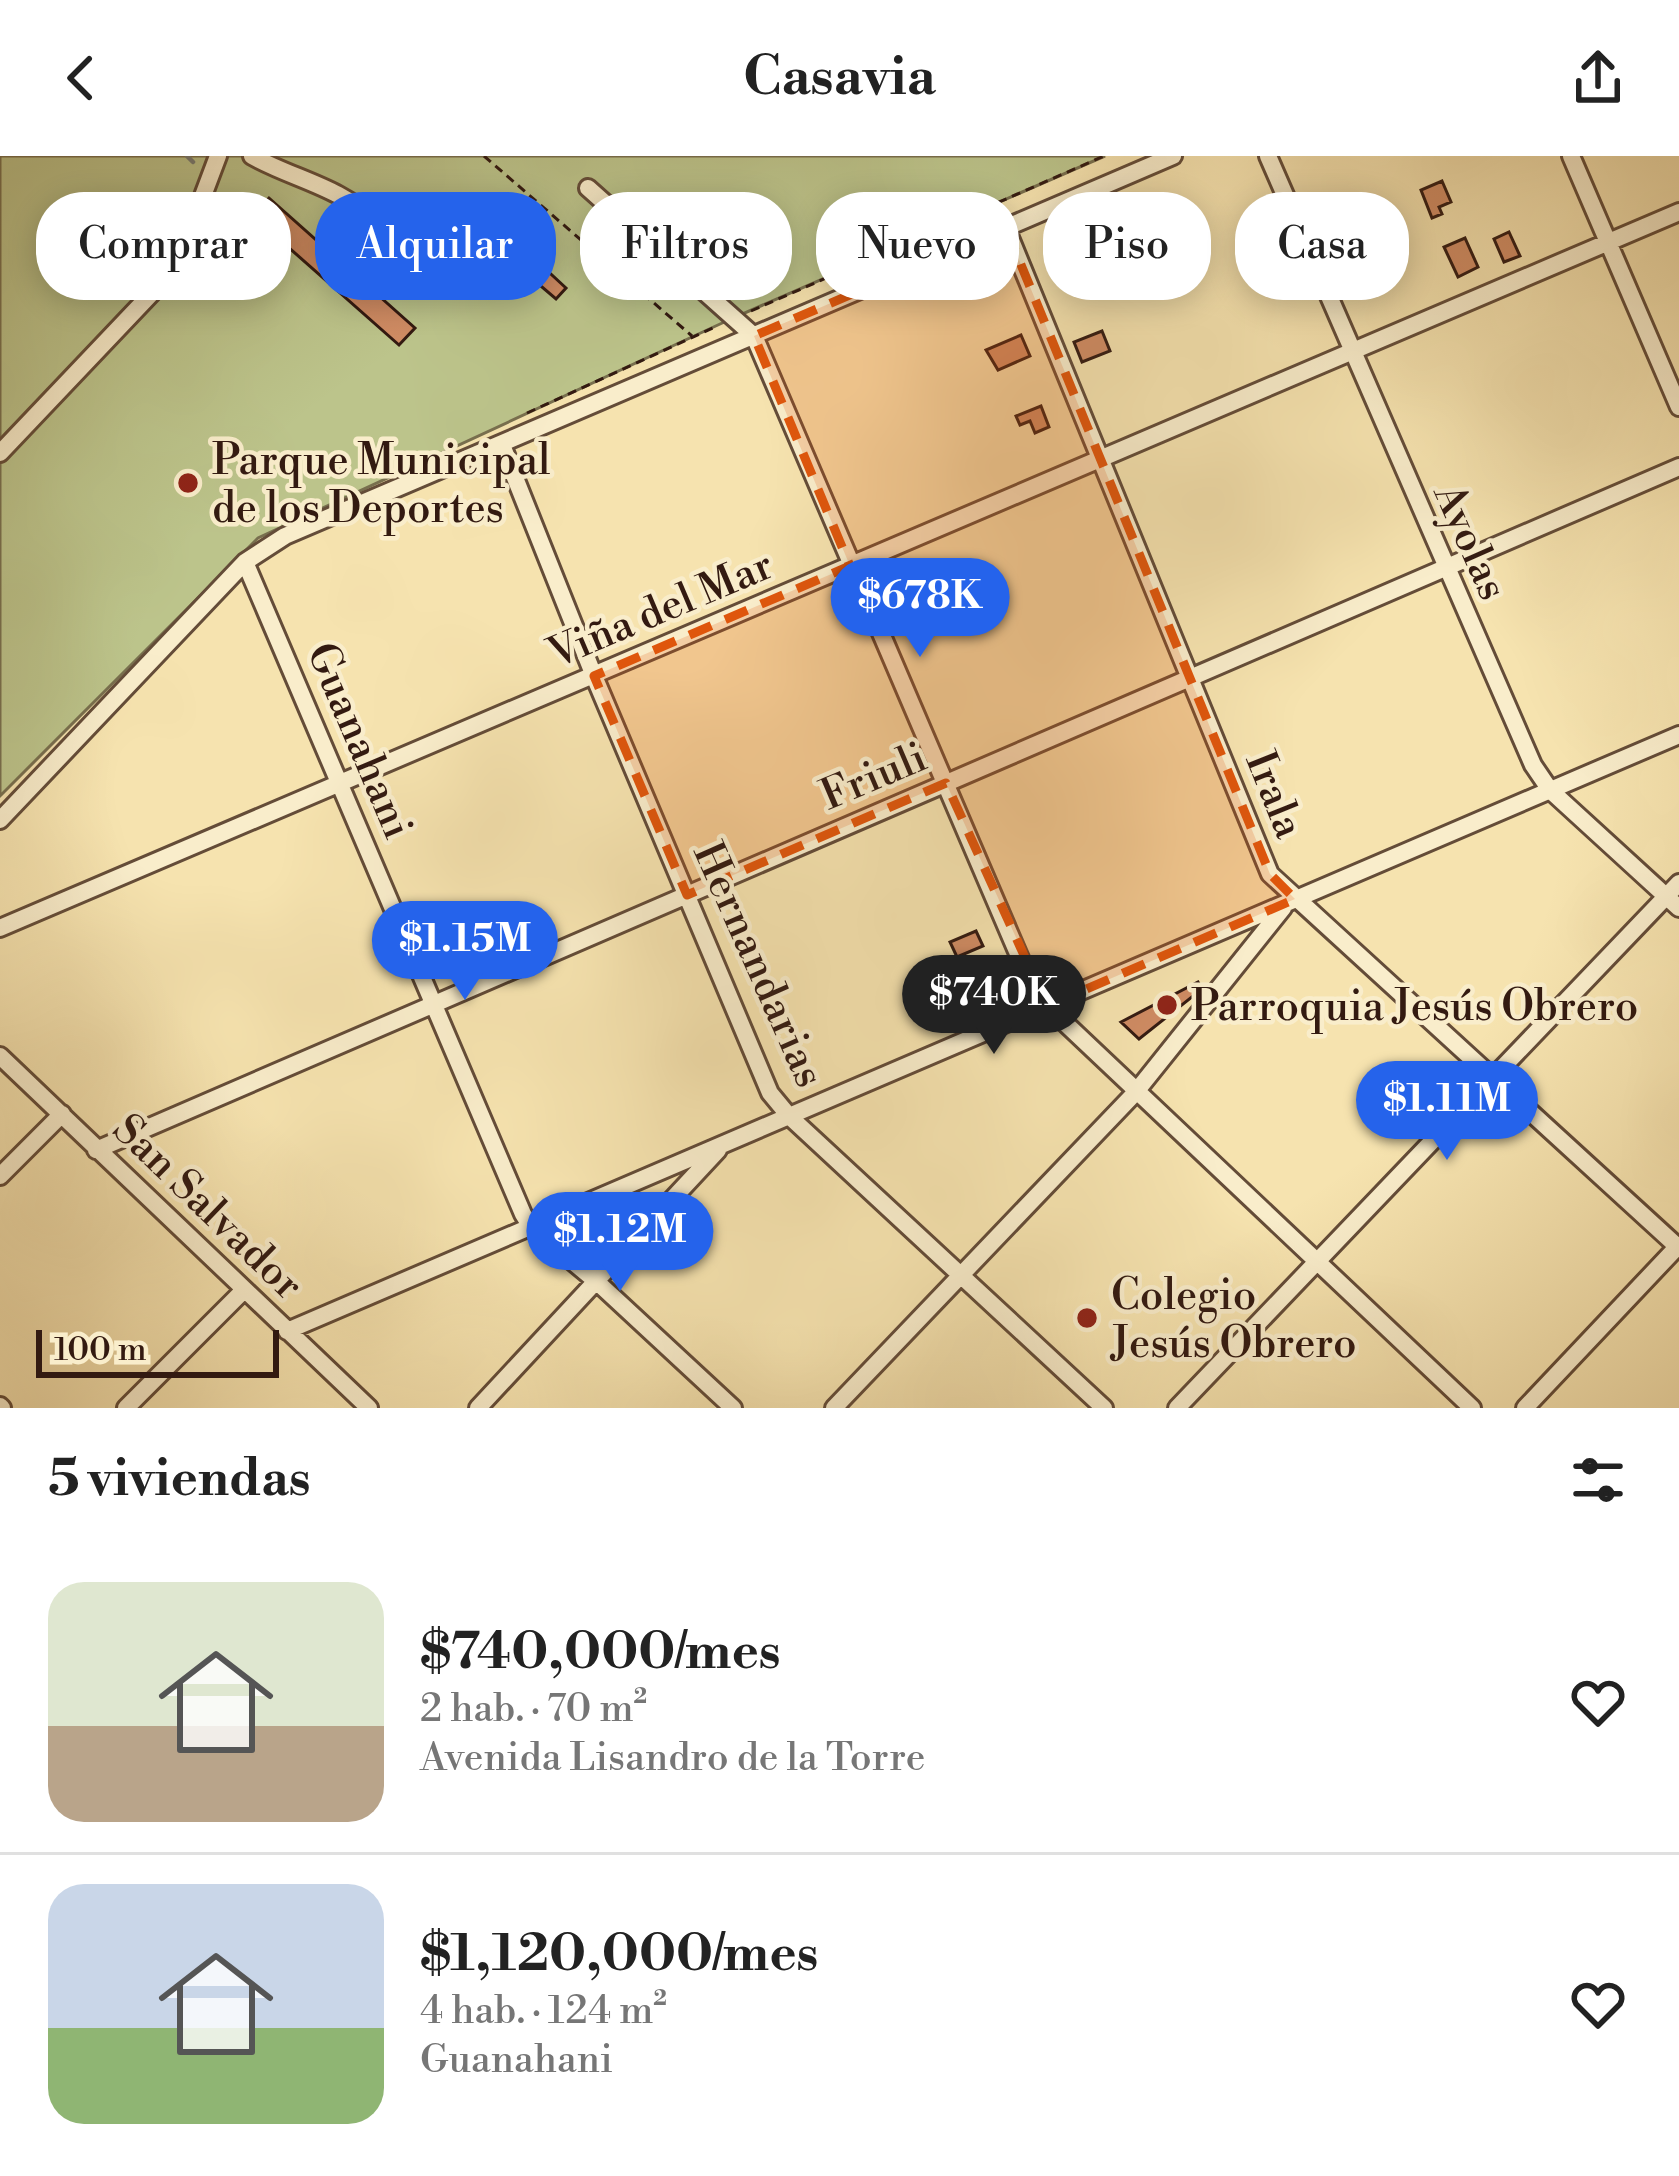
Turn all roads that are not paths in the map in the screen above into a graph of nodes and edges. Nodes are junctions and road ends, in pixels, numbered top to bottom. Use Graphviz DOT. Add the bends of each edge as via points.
graph roads {
  1 [pos="218,156"];
  2 [pos="252,156"];
  3 [pos="1173,156"];
  4 [pos="1268,156"];
  5 [pos="1571,156"];
  6 [pos="588,188"];
  7 [pos="335,192"];
  8 [pos="1679,212"];
  9 [pos="1019,222"];
  10 [pos="1609,243"];
  11 [pos="1019,259"];
  12 [pos="838,300"];
  13 [pos="754,336"];
  14 [pos="1351,353"];
  15 [pos="1679,407"];
  16 [pos="502,445"];
  17 [pos="0,453"];
  18 [pos="1102,459"];
  19 [pos="1679,467"];
  20 [pos="245,562"];
  21 [pos="850,566"];
  22 [pos="1444,568"];
  23 [pos="593,676"];
  24 [pos="1190,676"];
  25 [pos="1679,735"];
  26 [pos="946,783"];
  27 [pos="340,784"];
  28 [pos="1550,790"];
  29 [pos="0,820"];
  30 [pos="687,895"];
  31 [pos="1675,896"];
  32 [pos="1291,901"];
  33 [pos="0,928"];
  34 [pos="435,1001"];
  35 [pos="1047,1006"];
  36 [pos="0,1056"];
  37 [pos="1493,1078"];
  38 [pos="1136,1093"];
  39 [pos="62,1114"];
  40 [pos="789,1116"];
  41 [pos="723,1144"];
  42 [pos="97,1150"];
  43 [pos="0,1176"];
  44 [pos="531,1227"];
  45 [pos="1679,1246"];
  46 [pos="1318,1260"];
  47 [pos="960,1276"];
  48 [pos="596,1281"];
  49 [pos="244,1290"];
  50 [pos="287,1331"];
  51 [pos="126,1408"];
  52 [pos="369,1408"];
  53 [pos="478,1408"];
  54 [pos="733,1408"];
  55 [pos="834,1408"];
  56 [pos="1104,1408"];
  57 [pos="1177,1408"];
  58 [pos="1472,1408"];
  59 [pos="1526,1408"];
  1 -- 17 [label="street" via="168,276"];
  2 -- 7 [label="street"];
  3 -- 9 [label="street"];
  4 -- 14 [label="street, Ayolas"];
  5 -- 10 [label="street"];
  6 -- 13 [label="street"];
  8 -- 10 [label="street, Viña del Mar"];
  10 -- 14 [label="street, Viña del Mar"];
  10 -- 15 [label="street"];
  11 -- 18 [label="street, Irala"];
  12 -- 13 [label="street"];
  13 -- 16 [label="street"];
  13 -- 21 [label="street"];
  14 -- 18 [label="street, Viña del Mar"];
  14 -- 22 [label="street, Ayolas"];
  16 -- 20 [label="street" via="285,536"];
  16 -- 23 [label="street, Hernandarias"];
  18 -- 21 [label="street, Viña del Mar"];
  18 -- 24 [label="street, Irala"];
  19 -- 22 [label="street, Friuli"];
  20 -- 27 [label="street, Guanahani"];
  20 -- 29 [label="street"];
  21 -- 23 [label="street, Viña del Mar"];
  21 -- 26 [label="street"];
  22 -- 24 [label="street, Friuli"];
  22 -- 28 [label="street, Ayolas"];
  23 -- 27 [label="street, Viña del Mar"];
  23 -- 30 [label="street, Hernandarias"];
  24 -- 26 [label="street, Friuli"];
  24 -- 32 [label="street, Irala" via="1270,874"];
  25 -- 28 [label="street"];
  26 -- 30 [label="street, Friuli"];
  26 -- 35 [label="street"];
  27 -- 33 [label="street, Viña del Mar"];
  27 -- 34 [label="street, Guanahani"];
  28 -- 31 [label="street, Ayolas"];
  28 -- 32 [label="street"];
  30 -- 34 [label="street, Friuli"];
  30 -- 40 [label="street, Hernandarias" via="770,1093"];
  31 -- 37 [label="street"];
  32 -- 35 [label="street"];
  32 -- 37 [label="street, Irala"];
  32 -- 38 [label="street"];
  34 -- 42 [label="street, Friuli"];
  34 -- 44 [label="street, Guanahani"];
  35 -- 38 [label="street"];
  35 -- 40 [label="street"];
  36 -- 39 [label="street, San Salvador"];
  37 -- 45 [label="street, Irala"];
  37 -- 46 [label="street"];
  38 -- 46 [label="street"];
  38 -- 47 [label="street"];
  39 -- 42 [label="street, San Salvador"];
  39 -- 43 [label="street"];
  40 -- 41 [label="street"];
  40 -- 47 [label="street, Hernandarias"];
  41 -- 44 [label="street"];
  41 -- 48 [label="street"];
  42 -- 49 [label="street, San Salvador"];
  44 -- 48 [label="street, Guanahani"];
  44 -- 50 [label="street"];
  45 -- 59 [label="street"];
  46 -- 57 [label="street"];
  46 -- 58 [label="street"];
  47 -- 55 [label="street"];
  47 -- 56 [label="street, Hernandarias"];
  48 -- 53 [label="street"];
  48 -- 54 [label="street, Guanahani"];
  49 -- 50 [label="street, San Salvador"];
  49 -- 51 [label="street"];
  50 -- 52 [label="street, San Salvador"];
}
